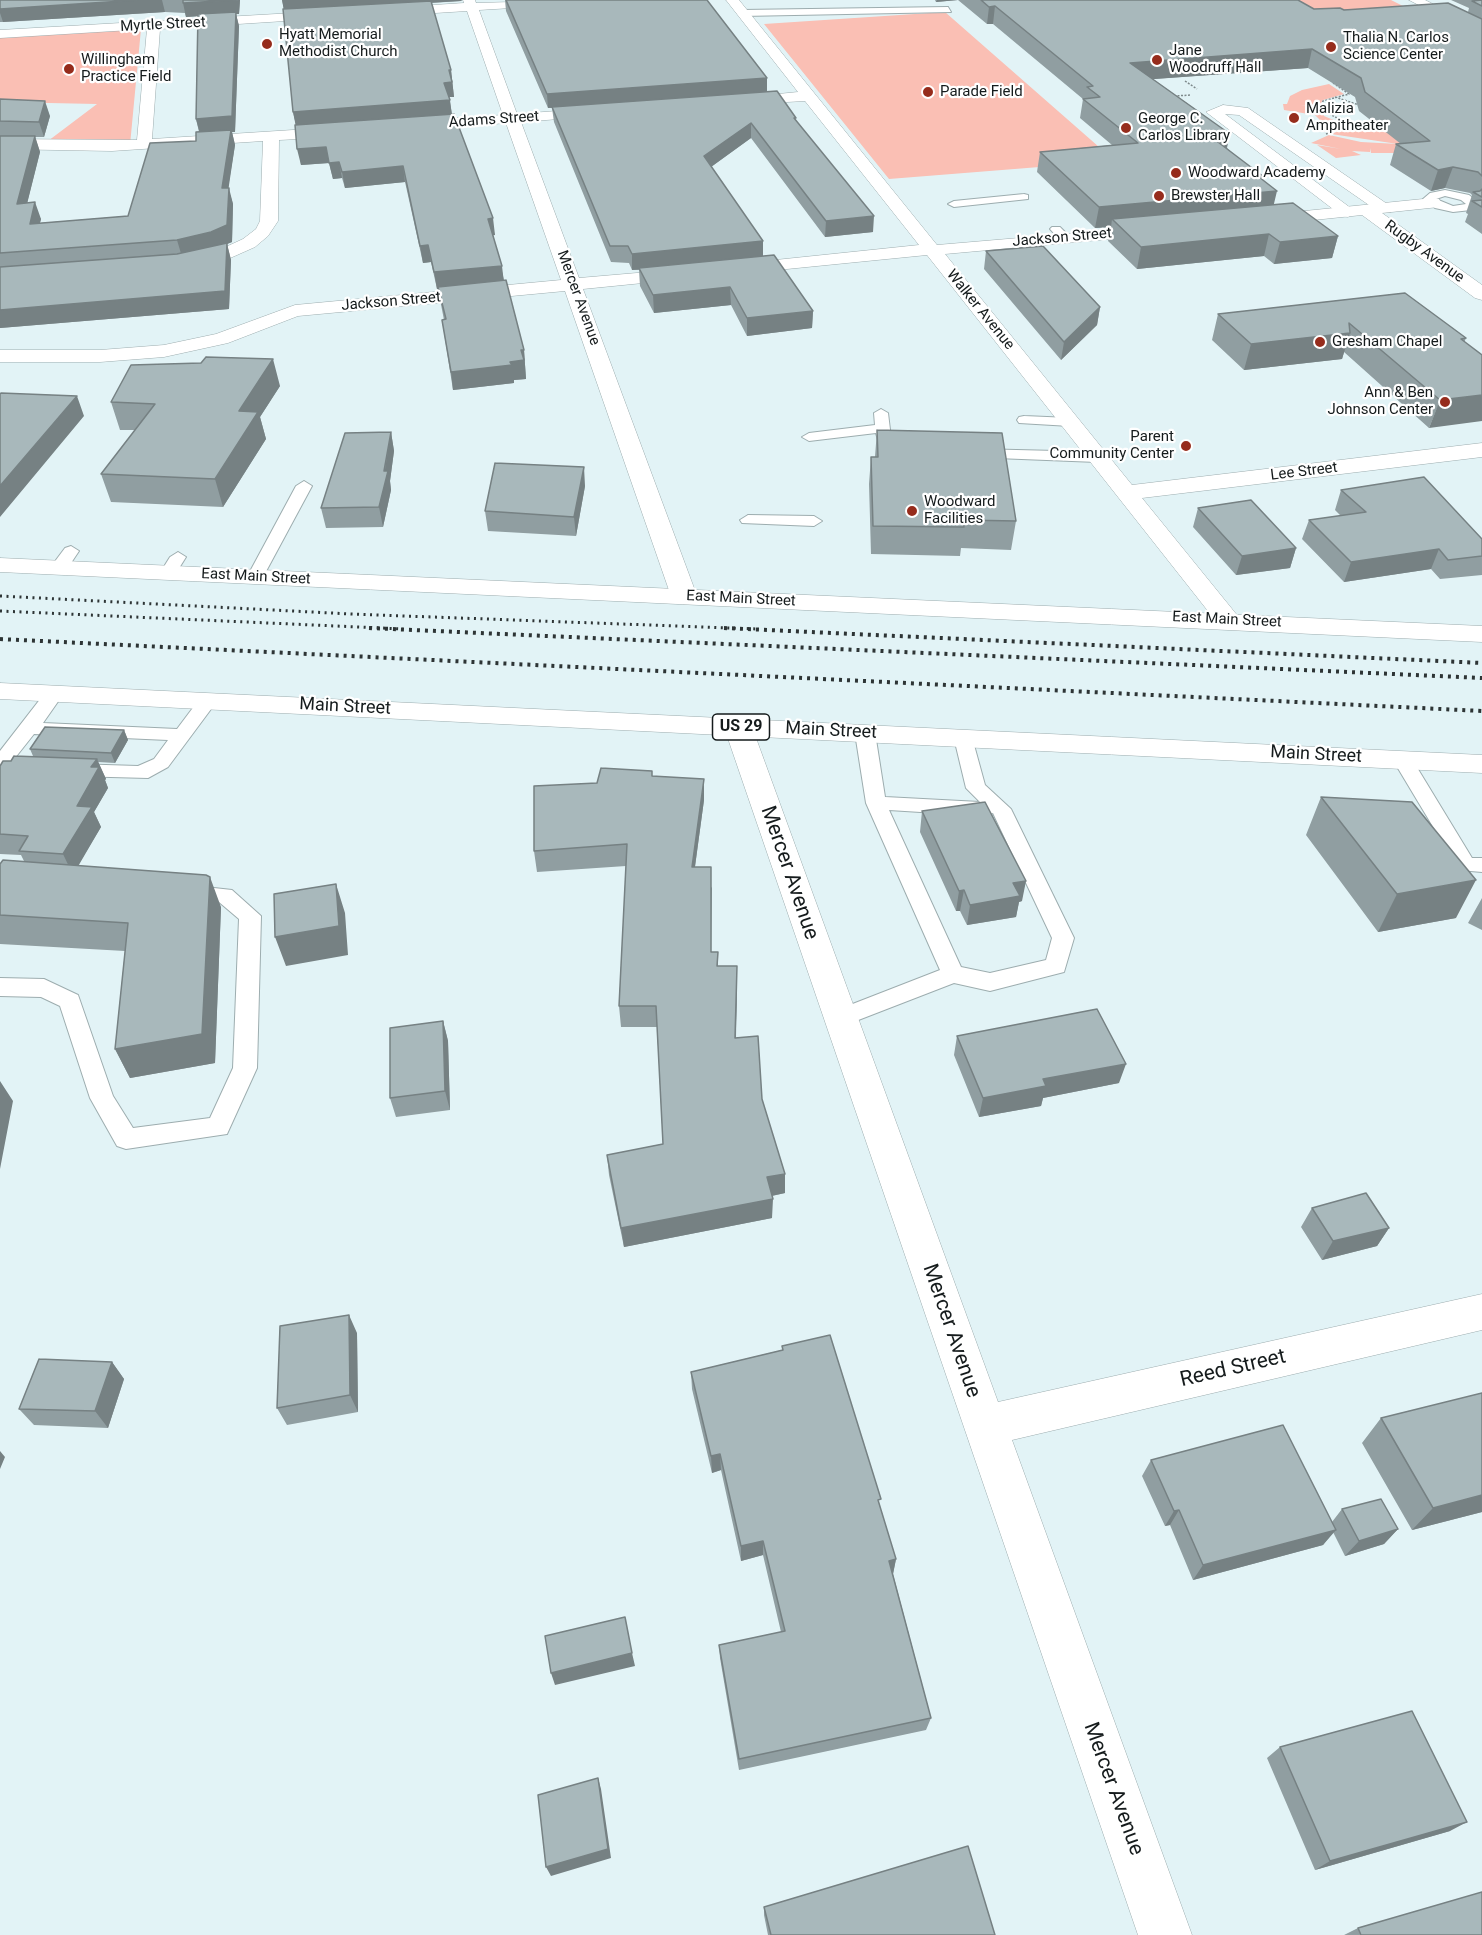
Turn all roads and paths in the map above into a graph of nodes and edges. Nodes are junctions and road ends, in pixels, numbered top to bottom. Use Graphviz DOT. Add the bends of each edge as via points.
graph roads {
  1 [pos="277,0"];
  2 [pos="577,0"];
  3 [pos="732,0"];
  4 [pos="1415,0"];
  5 [pos="470,3"];
  6 [pos="948,10"];
  7 [pos="369,13"];
  8 [pos="742,13"];
  9 [pos="346,14"];
  10 [pos="277,19"];
  11 [pos="154,26"];
  12 [pos="0,34"];
  13 [pos="1482,34"];
  14 [pos="1340,80"];
  15 [pos="1185,81"];
  16 [pos="1200,92"];
  17 [pos="1196,94"];
  18 [pos="808,96"];
  19 [pos="1174,96"];
  20 [pos="1335,97"];
  21 [pos="725,103"];
  22 [pos="1362,106"];
  23 [pos="607,112"];
  24 [pos="512,119"];
  25 [pos="1383,123"];
  26 [pos="1350,125"];
  27 [pos="390,128"];
  28 [pos="355,130"];
  29 [pos="1387,130"];
  30 [pos="1394,130"];
  31 [pos="1329,133"];
  32 [pos="271,137"];
  33 [pos="0,144"];
  34 [pos="144,145"];
  35 [pos="1024,197"];
  36 [pos="1433,203"];
  37 [pos="954,204"];
  38 [pos="1385,208"];
  39 [pos="1366,210"];
  40 [pos="1348,212"];
  41 [pos="1249,221"];
  42 [pos="1169,228"];
  43 [pos="936,249"];
  44 [pos="171,265"];
  45 [pos="574,285"];
  46 [pos="1482,294"];
  47 [pos="0,356"];
  48 [pos="881,413"];
  49 [pos="1024,420"];
  50 [pos="1070,422"];
  51 [pos="883,428"];
  52 [pos="809,437"];
  53 [pos="924,448"];
  54 [pos="1482,450"];
  55 [pos="955,453"];
  56 [pos="1097,457"];
  57 [pos="304,486"];
  58 [pos="1126,493"];
  59 [pos="748,520"];
  60 [pos="814,521"];
  61 [pos="0,565"];
  62 [pos="255,577"];
  63 [pos="684,596"];
  64 [pos="1228,620"];
  65 [pos="1482,634"];
  66 [pos="0,691"];
  67 [pos="54,693"];
  68 [pos="208,701"];
  69 [pos="738,727"];
  70 [pos="29,728"];
  71 [pos="865,733"];
  72 [pos="182,735"];
  73 [pos="964,738"];
  74 [pos="1403,760"];
  75 [pos="1482,764"];
  76 [pos="6,766"];
  77 [pos="52,769"];
  78 [pos="876,803"];
  79 [pos="1001,809"];
  80 [pos="1482,865"];
  81 [pos="165,891"];
  82 [pos="953,974"];
  83 [pos="0,987"];
  84 [pos="840,1018"];
  85 [pos="1482,1312"];
  86 [pos="984,1426"];
  87 [pos="1165,1935"];
  1 -- 10 [label="street"];
  2 -- 5 [label="street"];
  3 -- 8 [label="street, Walker Avenue"];
  4 -- 13 [label="street"];
  5 -- 7 [label="street"];
  5 -- 24 [label="street, Mercer Avenue"];
  6 -- 8 [label="lane"];
  8 -- 18 [label="street, Walker Avenue"];
  9 -- 10 [label="street, Myrtle Street"];
  10 -- 11 [label="street, Myrtle Street"];
  11 -- 12 [label="street, Myrtle Street"];
  11 -- 34 [label="street"];
  14 -- 20 [label="path" via="1330,82 1349,94"];
  15 -- 16 [label="path"];
  17 -- 19 [label="path"];
  18 -- 21 [label="street"];
  18 -- 43 [label="street, Walker Avenue"];
  20 -- 22 [label="path"];
  20 -- 26 [label="path" via="1323,101 1321,106"];
  23 -- 24 [label="street, Adams Street"];
  24 -- 27 [label="street, Adams Street"];
  24 -- 45 [label="street, Mercer Avenue"];
  25 -- 29 [label="path"];
  26 -- 29 [label="path"];
  26 -- 31 [label="path"];
  28 -- 32 [label="street"];
  29 -- 30 [label="path"];
  32 -- 34 [label="street"];
  32 -- 44 [label="street" via="269,221 262,232 249,243 222,255"];
  33 -- 34 [label="street"];
  35 -- 37 [label="lane"];
  36 -- 38 [label="street"];
  38 -- 39 [label="street"];
  38 -- 40 [label="street" via="1244,111 1213,112"];
  39 -- 40 [label="street"];
  39 -- 46 [label="street, Rugby Avenue"];
  40 -- 41 [label="street"];
  42 -- 43 [label="street, Jackson Street" via="1060,233"];
  43 -- 45 [label="street, Jackson Street"];
  43 -- 50 [label="street, Walker Avenue"];
  45 -- 47 [label="street, Jackson Street" via="295,311 220,339 164,351 100,356"];
  45 -- 63 [label="street, Mercer Avenue"];
  48 -- 51 [label="lane"];
  49 -- 50 [label="lane"];
  50 -- 56 [label="street, Walker Avenue"];
  51 -- 52 [label="lane"];
  51 -- 53 [label="lane" via="884,441"];
  54 -- 58 [label="street, Lee Street"];
  55 -- 56 [label="lane"];
  56 -- 58 [label="street, Walker Avenue"];
  57 -- 62 [label="lane"];
  58 -- 64 [label="street, Walker Avenue"];
  59 -- 60 [label="lane"];
  61 -- 62 [label="street, East Main Street" via="65,559 173,565"];
  62 -- 63 [label="street, East Main Street"];
  63 -- 64 [label="street, East Main Street"];
  64 -- 65 [label="street, East Main Street"];
  66 -- 67 [label="street, Main Street / US 29"];
  67 -- 68 [label="street, Main Street / US 29"];
  67 -- 70 [label="lane"];
  68 -- 69 [label="street, Main Street / US 29"];
  68 -- 72 [label="lane"];
  69 -- 71 [label="street, Main Street / US 29"];
  69 -- 84 [label="street, Mercer Avenue"];
  70 -- 72 [label="lane"];
  70 -- 76 [label="lane"];
  71 -- 73 [label="street, Main Street / US 29"];
  71 -- 78 [label="lane"];
  72 -- 77 [label="lane" via="161,763 141,773"];
  73 -- 74 [label="street, Main Street / US 29"];
  73 -- 79 [label="lane" via="976,788"];
  74 -- 75 [label="street, Main Street / US 29"];
  74 -- 80 [label="lane" via="1466,865"];
  78 -- 79 [label="lane"];
  78 -- 82 [label="lane"];
  79 -- 82 [label="lane" via="1062,938 1056,966 990,982"];
  81 -- 83 [label="lane" via="224,895 250,916 245,1068 218,1127 126,1139 102,1098 70,1000 44,988"];
  82 -- 84 [label="lane"];
  84 -- 86 [label="street, Mercer Avenue"];
  85 -- 86 [label="street, Reed Street"];
  86 -- 87 [label="street, Mercer Avenue"];
}
